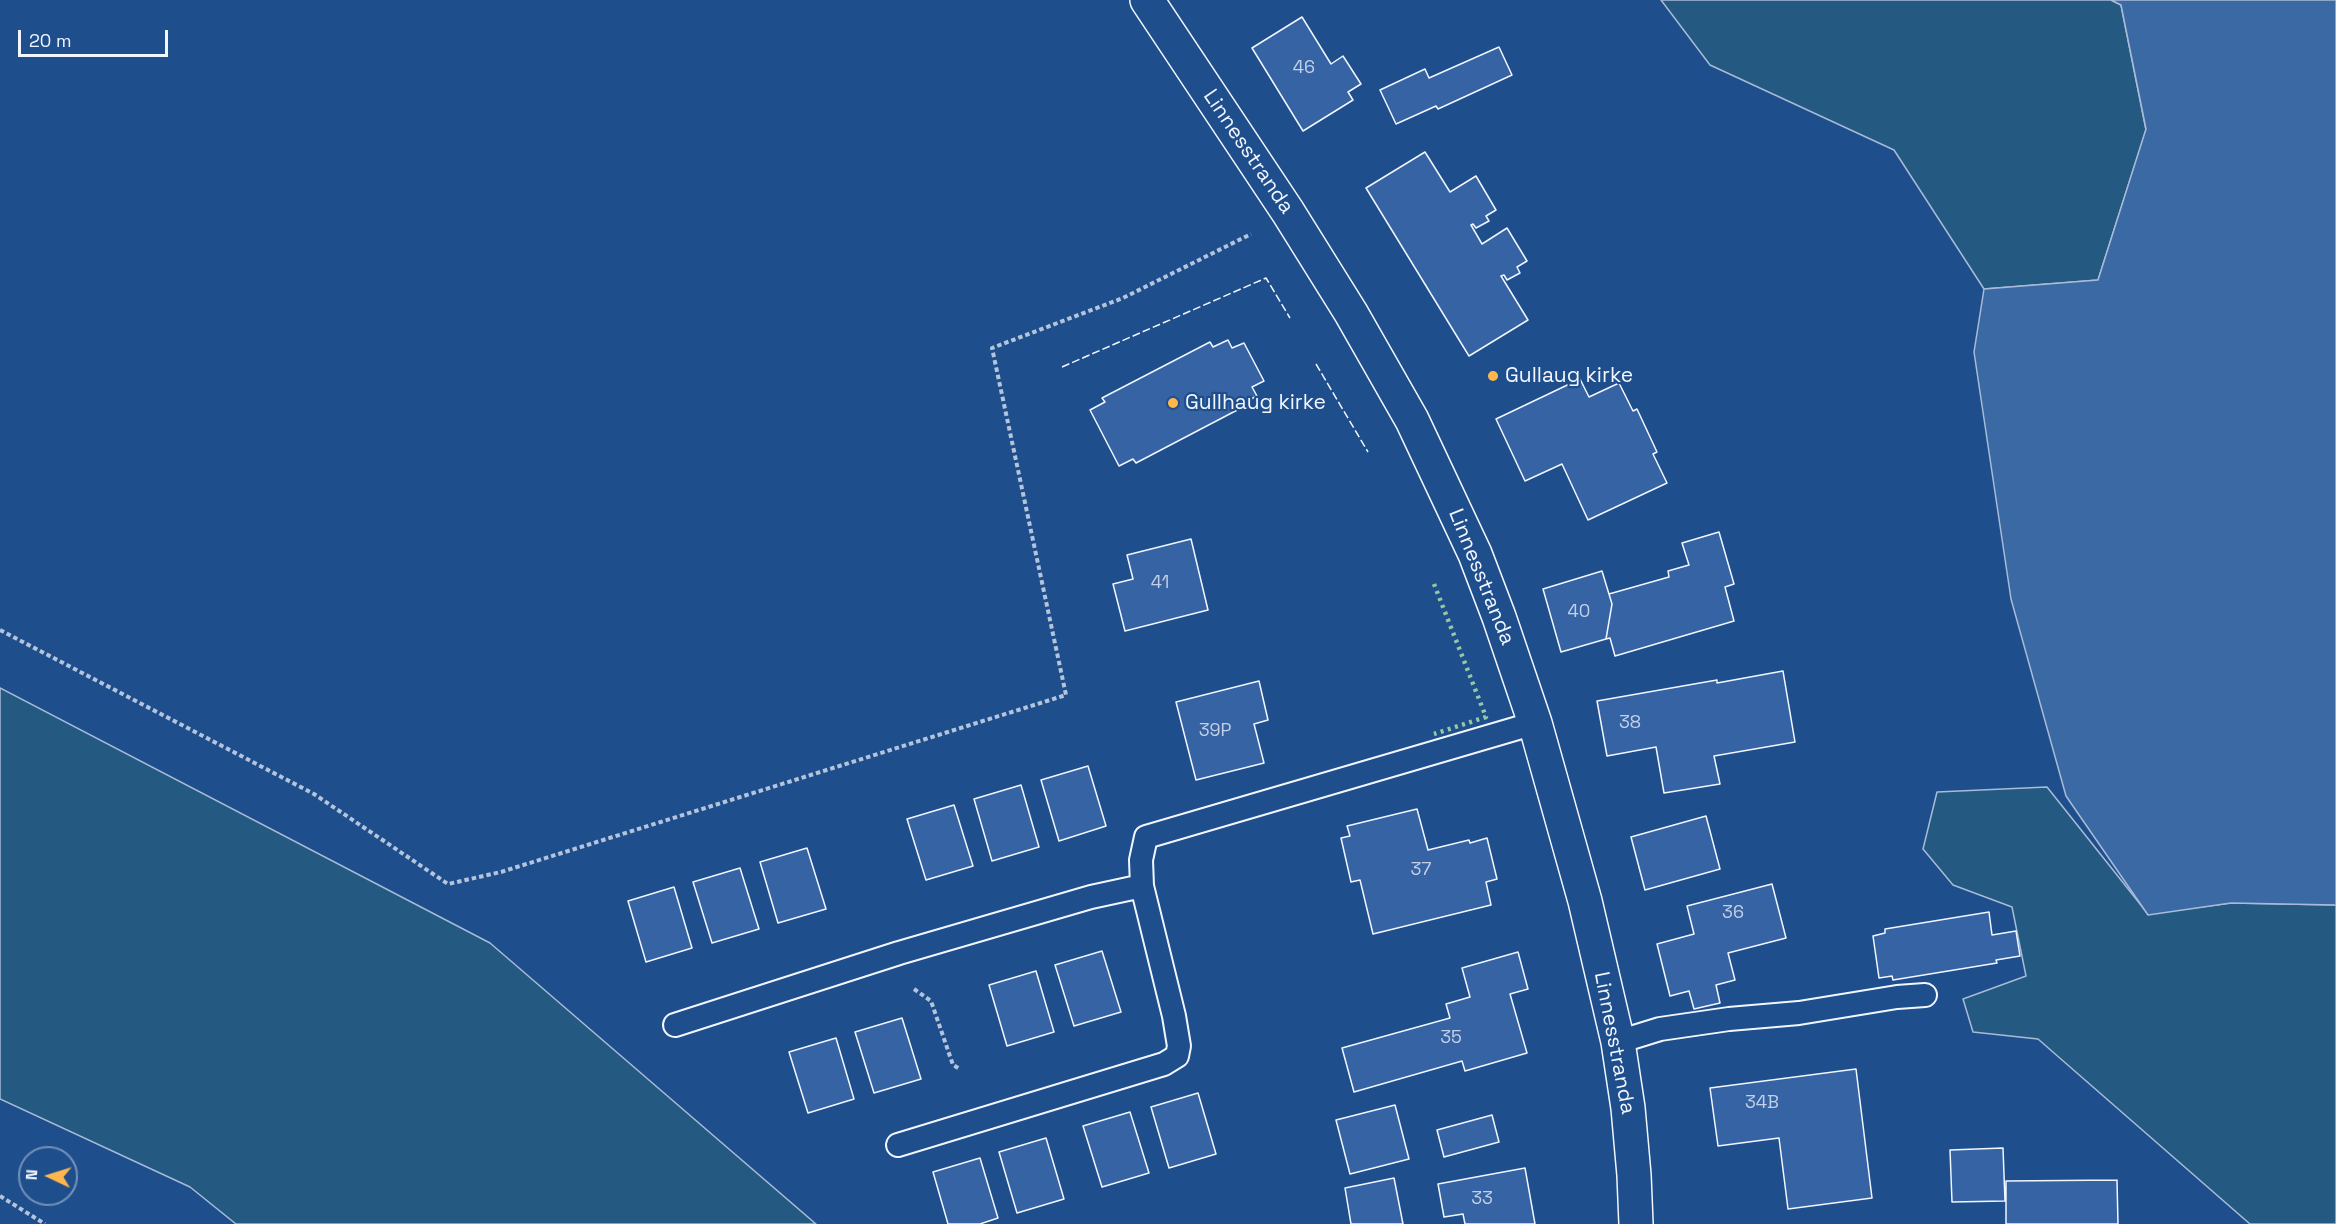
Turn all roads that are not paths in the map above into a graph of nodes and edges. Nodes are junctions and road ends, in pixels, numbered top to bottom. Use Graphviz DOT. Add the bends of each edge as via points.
graph roads {
  1 [pos="1147,0"];
  2 [pos="1534,723"];
  3 [pos="1142,886"];
  4 [pos="1925,995"];
  5 [pos="675,1025"];
  6 [pos="1618,1042"];
  7 [pos="898,1145"];
  8 [pos="1636,1224"];
  1 -- 2 [label="street, Linnesstranda" via="1288,212 1417,430 1475,554"];
  2 -- 3 [label="lane" via="1146,837 1141,860"];
  2 -- 6 [label="street, Linnesstranda" via="1585,901"];
  3 -- 5 [label="lane" via="1091,897 900,953"];
  3 -- 7 [label="lane" via="1174,1016 1177,1056 1153,1067"];
  4 -- 6 [label="lane" via="1660,1029"];
  6 -- 8 [label="street, Linnesstranda" via="1635,1174"];
}
